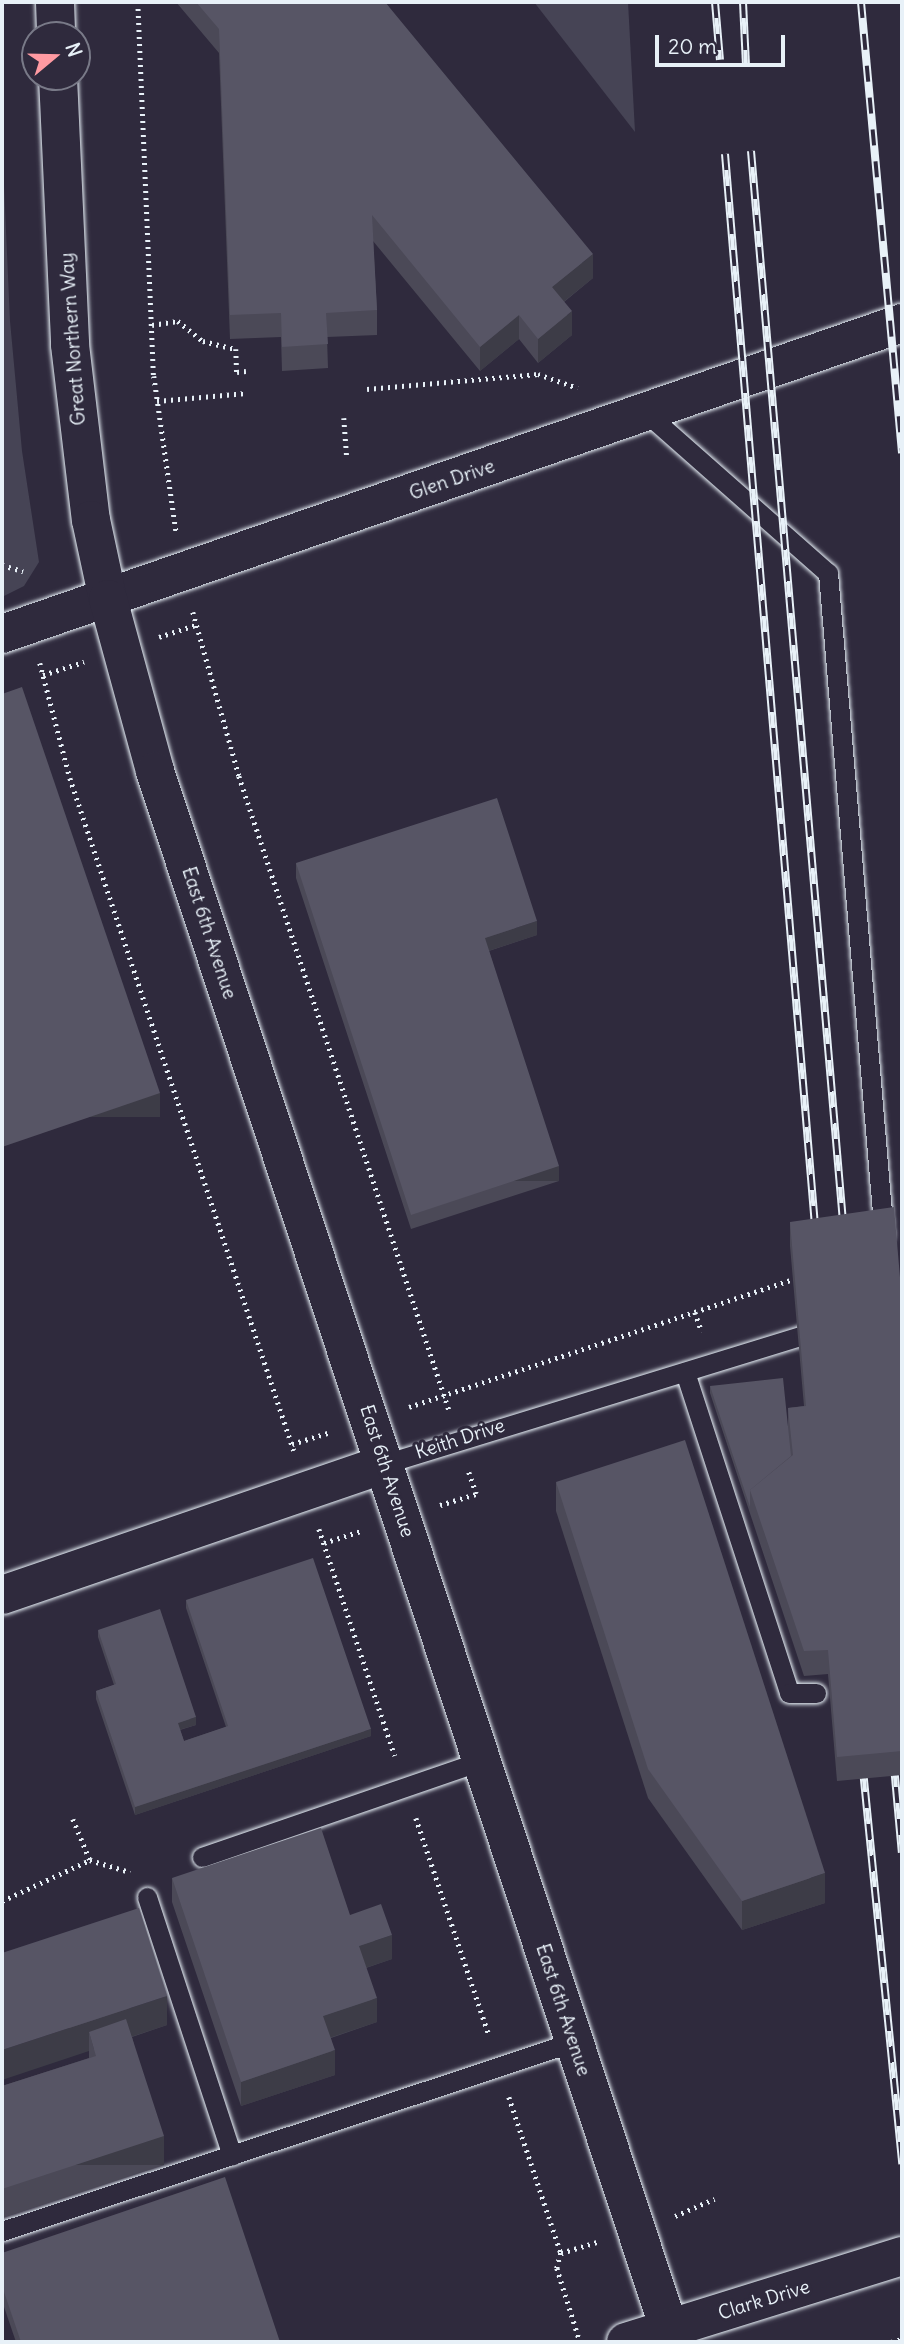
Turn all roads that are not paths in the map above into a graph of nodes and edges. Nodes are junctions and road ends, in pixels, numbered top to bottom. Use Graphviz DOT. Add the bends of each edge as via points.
graph roads {
  1 [pos="55,2"];
  2 [pos="56,21"];
  3 [pos="59,91"];
  4 [pos="902,323"];
  5 [pos="643,411"];
  6 [pos="108,599"];
  7 [pos="2,634"];
  8 [pos="886,1255"];
  9 [pos="835,1316"];
  10 [pos="685,1372"];
  11 [pos="384,1464"];
  12 [pos="2,1595"];
  13 [pos="816,1693"];
  14 [pos="481,1761"];
  15 [pos="202,1857"];
  16 [pos="147,1897"];
  17 [pos="573,2042"];
  18 [pos="232,2155"];
  19 [pos="2,2231"];
  20 [pos="902,2256"];
  21 [pos="668,2336"];
  22 [pos="625,2342"];
  1 -- 2 [label="main road"];
  3 -- 6 [label="main road, Great Northern Way" via="70,345 90,520"];
  4 -- 5 [label="main road, Glen Drive"];
  5 -- 6 [label="main road, Glen Drive"];
  5 -- 8 [label="lane" via="828,573"];
  6 -- 7 [label="main road, Glen Drive"];
  6 -- 11 [label="main road, East 6th Avenue" via="159,782"];
  9 -- 10 [label="lane, Keith Drive" via="803,1335"];
  10 -- 11 [label="lane, Keith Drive"];
  10 -- 13 [label="lane" via="789,1693"];
  11 -- 12 [label="main road, Keith Drive"];
  11 -- 14 [label="main road, East 6th Avenue"];
  14 -- 15 [label="lane"];
  14 -- 17 [label="main road, East 6th Avenue"];
  16 -- 18 [label="lane"];
  17 -- 18 [label="lane"];
  17 -- 21 [label="main road, East 6th Avenue"];
  18 -- 19 [label="lane"];
  20 -- 21 [label="main road, Clark Drive"];
  21 -- 22 [label="main road, Clark Drive"];
}
